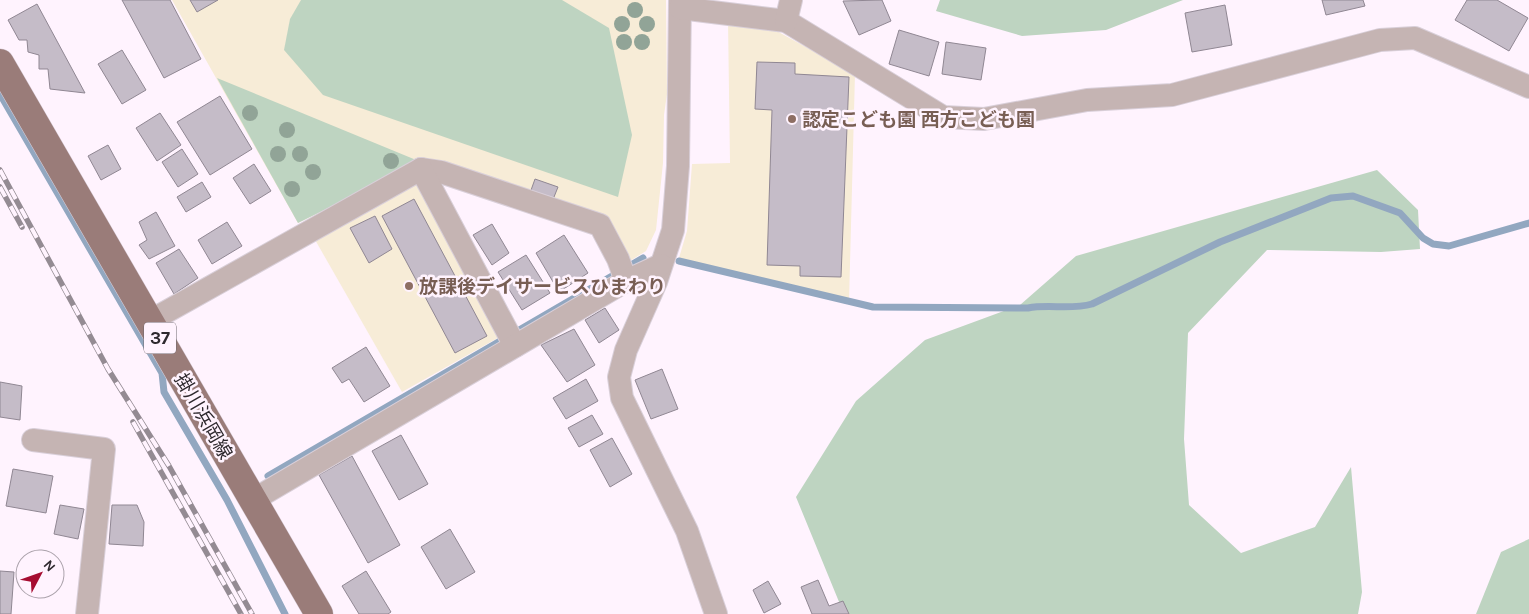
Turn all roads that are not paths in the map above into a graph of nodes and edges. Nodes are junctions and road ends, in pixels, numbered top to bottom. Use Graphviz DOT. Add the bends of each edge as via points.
graph roads {
  1 [pos="680,4"];
  2 [pos="789,11"];
  3 [pos="0,63"];
  4 [pos="1529,87"];
  5 [pos="421,169"];
  6 [pos="661,265"];
  7 [pos="623,274"];
  8 [pos="150,321"];
  9 [pos="511,339"];
  10 [pos="33,440"];
  11 [pos="253,500"];
  12 [pos="87,614"];
  13 [pos="319,614"];
  14 [pos="716,614"];
  1 -- 2 [label="street"];
  1 -- 6 [label="street" via="677,176 673,230"];
  2 -- 4 [label="street" via="943,117 984,119 1088,100 1172,95 1380,40 1415,38"];
  3 -- 8 [label="main road, 掛川浜岡線 / 37"];
  5 -- 7 [label="street" via="441,172 600,225"];
  5 -- 8 [label="street"];
  5 -- 9 [label="street"];
  6 -- 7 [label="street"];
  6 -- 14 [label="street" via="626,350 619,377 622,398 687,531"];
  7 -- 9 [label="street"];
  8 -- 11 [label="main road, 掛川浜岡線 / 37"];
  9 -- 11 [label="street"];
  10 -- 12 [label="street" via="104,449"];
  11 -- 13 [label="main road, 掛川浜岡線 / 37"];
}
